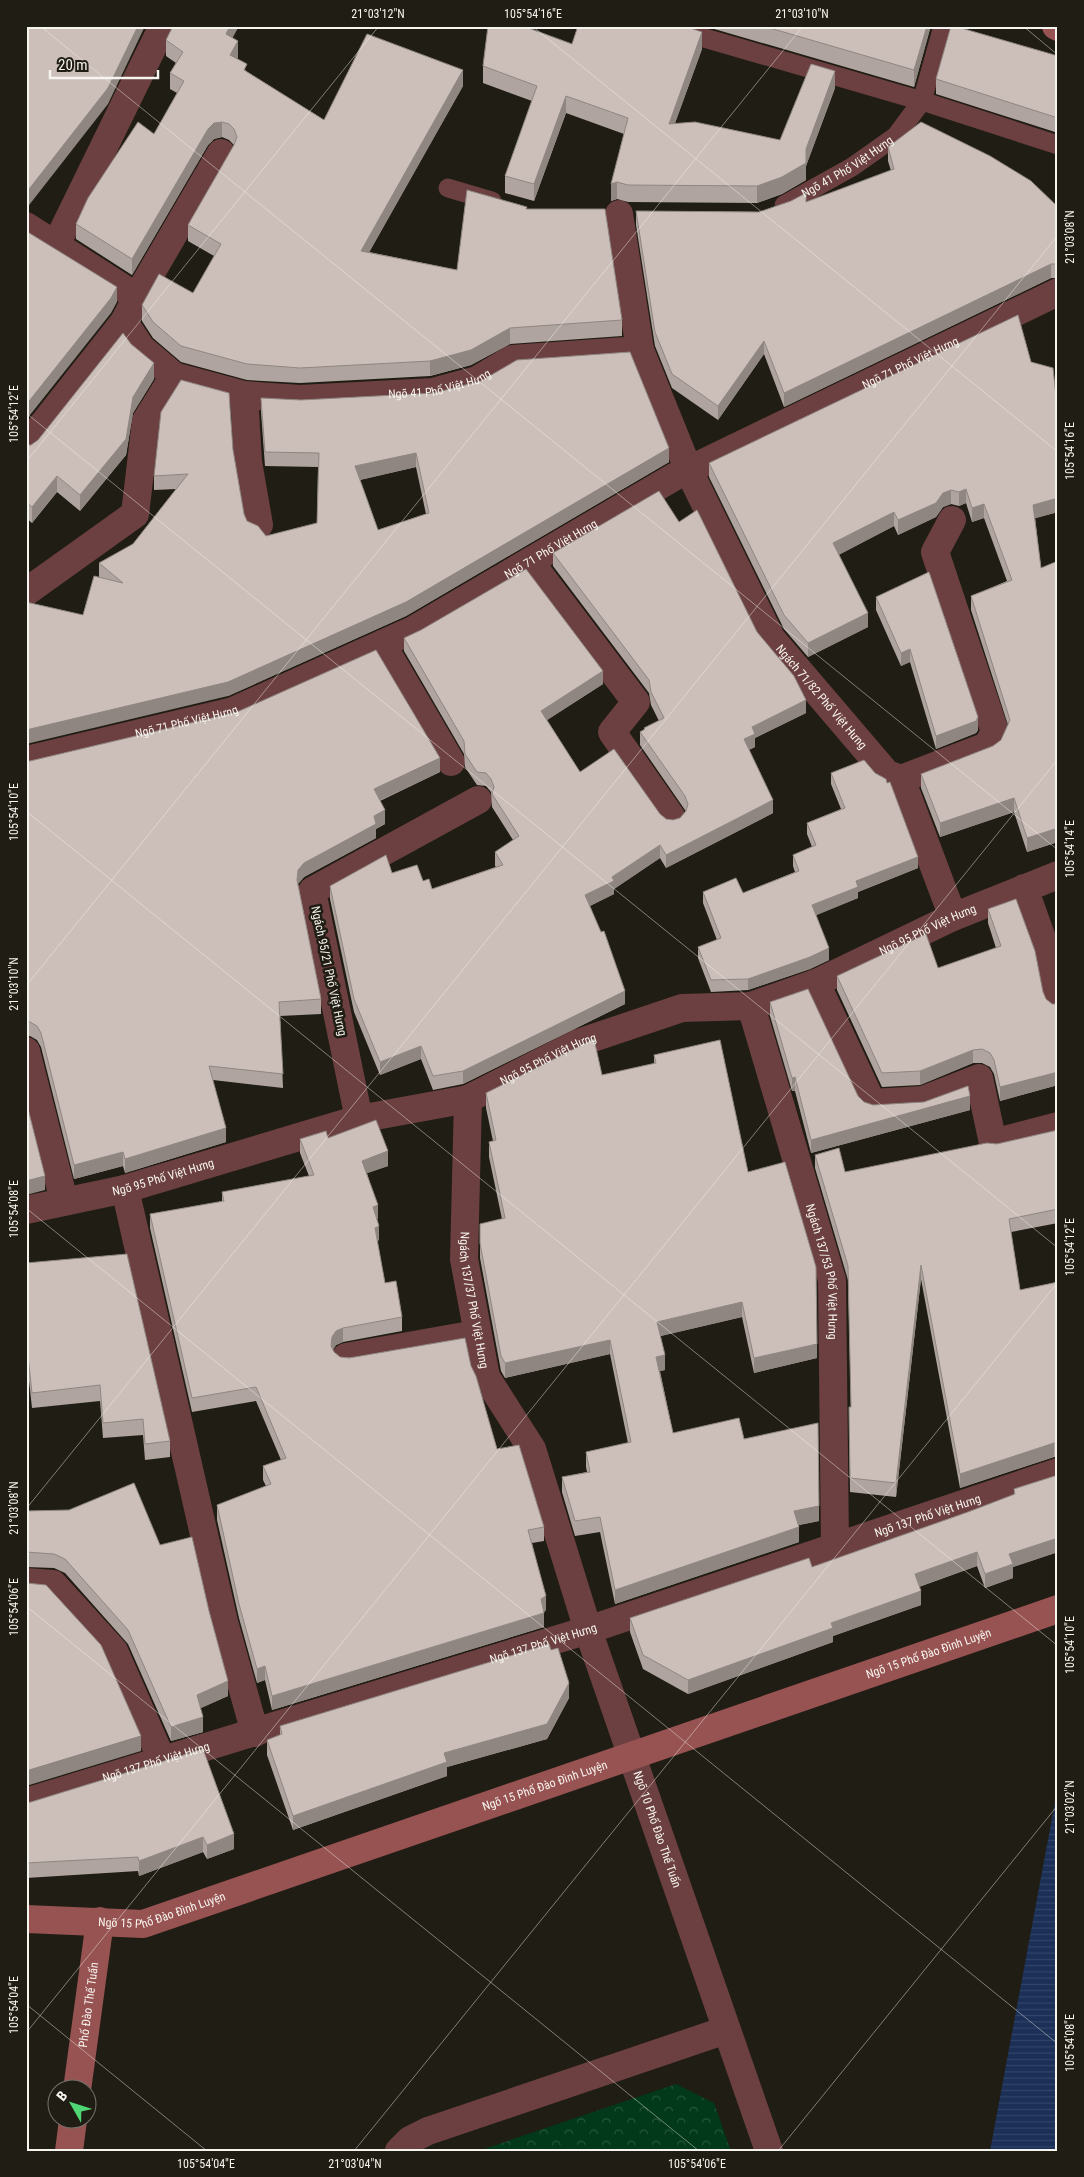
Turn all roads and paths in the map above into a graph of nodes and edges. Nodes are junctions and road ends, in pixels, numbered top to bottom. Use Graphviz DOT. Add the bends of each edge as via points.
graph roads {
  1 [pos="164,26"];
  2 [pos="663,26"];
  3 [pos="943,26"];
  4 [pos="922,101"];
  5 [pos="1058,145"];
  6 [pos="221,152"];
  7 [pos="448,188"];
  8 [pos="506,204"];
  9 [pos="769,211"];
  10 [pos="620,214"];
  11 [pos="26,226"];
  12 [pos="56,245"];
  13 [pos="1058,292"];
  14 [pos="137,297"];
  15 [pos="124,322"];
  16 [pos="640,350"];
  17 [pos="174,376"];
  18 [pos="244,395"];
  19 [pos="26,446"];
  20 [pos="689,471"];
  21 [pos="952,520"];
  22 [pos="259,525"];
  23 [pos="530,562"];
  24 [pos="26,592"];
  25 [pos="382,644"];
  26 [pos="26,760"];
  27 [pos="451,762"];
  28 [pos="901,779"];
  29 [pos="478,800"];
  30 [pos="672,818"];
  31 [pos="1058,875"];
  32 [pos="1024,888"];
  33 [pos="953,917"];
  34 [pos="816,983"];
  35 [pos="1058,1003"];
  36 [pos="751,1006"];
  37 [pos="26,1052"];
  38 [pos="468,1100"];
  39 [pos="359,1119"];
  40 [pos="1058,1126"];
  41 [pos="125,1189"];
  42 [pos="64,1201"];
  43 [pos="26,1210"];
  44 [pos="476,1334"];
  45 [pos="346,1357"];
  46 [pos="1058,1472"];
  47 [pos="835,1547"];
  48 [pos="26,1582"];
  49 [pos="1058,1609"];
  50 [pos="588,1630"];
  51 [pos="255,1733"];
  52 [pos="631,1756"];
  53 [pos="162,1760"];
  54 [pos="26,1802"];
  55 [pos="26,1919"];
  56 [pos="100,1921"];
  57 [pos="726,2030"];
  58 [pos="78,2080"];
  59 [pos="72,2130"];
  60 [pos="69,2151"];
  61 [pos="399,2151"];
  62 [pos="769,2151"];
  1 -- 12 [label="street"];
  2 -- 4 [label="lane"];
  3 -- 4 [label="lane, Ngõ 41 Phố Việt Hưng"];
  4 -- 5 [label="lane"];
  4 -- 9 [label="lane, Ngõ 41 Phố Việt Hưng" via="896,136 852,167"];
  6 -- 14 [label="street"];
  7 -- 8 [label="lane"];
  10 -- 16 [label="street"];
  11 -- 12 [label="street"];
  12 -- 14 [label="street"];
  13 -- 20 [label="street, Ngõ 71 Phố Việt Hưng"];
  14 -- 15 [label="street"];
  15 -- 17 [label="street, Ngõ 41 Phố Việt Hưng" via="141,348"];
  15 -- 19 [label="street"];
  16 -- 18 [label="street, Ngõ 41 Phố Việt Hưng" via="512,359 477,380 433,392 300,399"];
  16 -- 20 [label="street, Ngách 71/82 Phố Việt Hưng"];
  17 -- 18 [label="street, Ngõ 41 Phố Việt Hưng"];
  17 -- 24 [label="street" via="146,421 135,514"];
  18 -- 22 [label="street" via="248,462"];
  20 -- 23 [label="street, Ngõ 71 Phố Việt Hưng"];
  20 -- 28 [label="street, Ngách 71/82 Phố Việt Hưng" via="771,638 887,774"];
  21 -- 28 [label="street" via="935,552 996,732 987,746"];
  23 -- 25 [label="street, Ngõ 71 Phố Việt Hưng" via="413,630"];
  23 -- 30 [label="street" via="636,702 612,732"];
  25 -- 26 [label="street, Ngõ 71 Phố Việt Hưng" via="233,712"];
  25 -- 27 [label="street"];
  28 -- 33 [label="street"];
  29 -- 39 [label="street, Ngách 95/21 Phố Việt Hưng" via="312,891"];
  31 -- 32 [label="street, Ngõ 95 Phố Việt Hưng"];
  32 -- 33 [label="street, Ngõ 95 Phố Việt Hưng"];
  32 -- 35 [label="street" via="1050,961"];
  33 -- 34 [label="street, Ngõ 95 Phố Việt Hưng"];
  34 -- 36 [label="street, Ngõ 95 Phố Việt Hưng"];
  34 -- 40 [label="street" via="872,1103 923,1100 979,1078 993,1143"];
  36 -- 38 [label="street, Ngõ 95 Phố Việt Hưng" via="682,1008 578,1043"];
  36 -- 47 [label="street, Ngách 137/53 Phố Việt Hưng" via="832,1280"];
  37 -- 42 [label="street"];
  38 -- 39 [label="street, Ngõ 95 Phố Việt Hưng"];
  38 -- 44 [label="street, Ngách 137/37 Phố Việt Hưng" via="464,1259"];
  39 -- 41 [label="street, Ngõ 95 Phố Việt Hưng"];
  41 -- 42 [label="street, Ngõ 95 Phố Việt Hưng"];
  41 -- 51 [label="street" via="224,1622"];
  42 -- 43 [label="street, Ngõ 95 Phố Việt Hưng"];
  44 -- 45 [label="street"];
  44 -- 50 [label="street, Ngách 137/37 Phố Việt Hưng" via="486,1377 532,1449"];
  46 -- 47 [label="street, Ngõ 137 Phố Việt Hưng"];
  47 -- 50 [label="street, Ngõ 137 Phố Việt Hưng"];
  48 -- 53 [label="street" via="53,1584 114,1651"];
  49 -- 52 [label="street, Ngõ 15 Phố Đào Đình Luyện"];
  50 -- 51 [label="street, Ngõ 137 Phố Việt Hưng"];
  50 -- 52 [label="street, Ngõ 10 Phố Đào Thế Tuấn"];
  51 -- 53 [label="street, Ngõ 137 Phố Việt Hưng"];
  52 -- 56 [label="street, Ngõ 15 Phố Đào Đình Luyện" via="143,1924"];
  52 -- 57 [label="street, Ngõ 10 Phố Đào Thế Tuấn"];
  53 -- 54 [label="street, Ngõ 137 Phố Việt Hưng"];
  55 -- 56 [label="street, Ngõ 15 Phố Đào Đình Luyện"];
  56 -- 58 [label="street, Phố Đào Thế Tuấn"];
  57 -- 61 [label="street" via="428,2131 410,2140"];
  57 -- 62 [label="street, Ngõ 10 Phố Đào Thế Tuấn"];
  59 -- 60 [label="street"];
}
